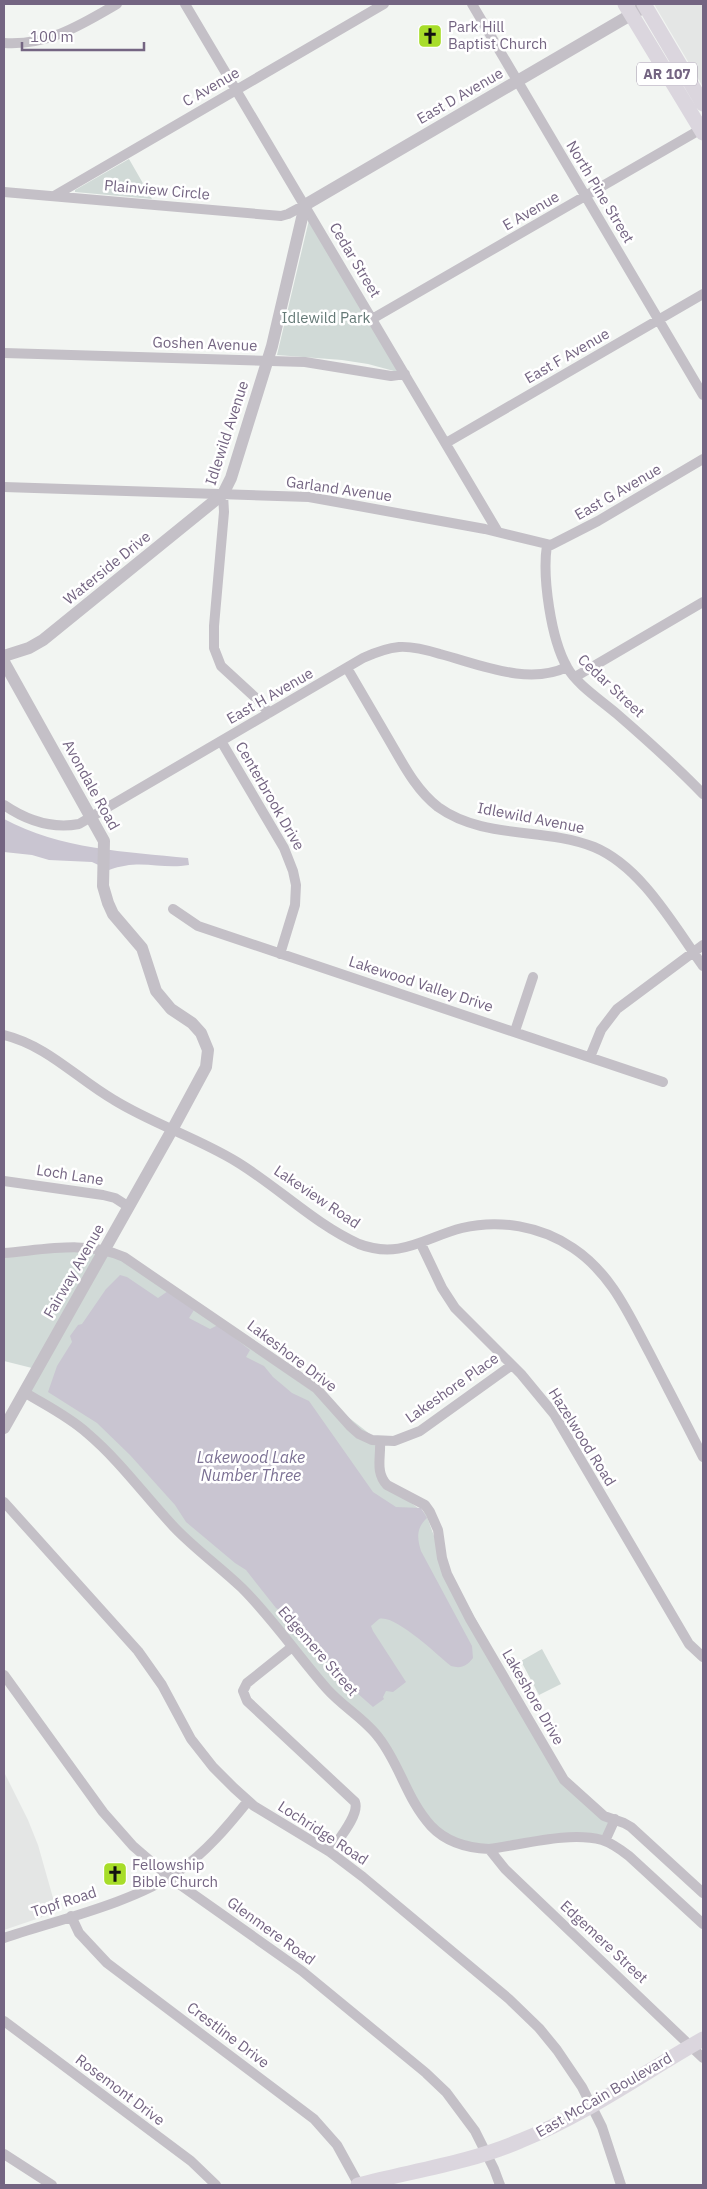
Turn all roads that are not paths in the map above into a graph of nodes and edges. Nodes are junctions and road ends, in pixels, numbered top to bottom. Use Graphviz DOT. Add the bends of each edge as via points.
graph roads {
  1 [pos="118,4"];
  2 [pos="185,4"];
  3 [pos="384,4"];
  4 [pos="472,4"];
  5 [pos="647,5"];
  6 [pos="628,9"];
  7 [pos="4,43"];
  8 [pos="518,81"];
  9 [pos="236,90"];
  10 [pos="703,104"];
  11 [pos="702,130"];
  12 [pos="4,192"];
  13 [pos="54,196"];
  14 [pos="586,197"];
  15 [pos="305,205"];
  16 [pos="703,294"];
  17 [pos="372,319"];
  18 [pos="659,320"];
  19 [pos="4,352"];
  20 [pos="267,361"];
  21 [pos="405,374"];
  22 [pos="703,395"];
  23 [pos="446,444"];
  24 [pos="703,459"];
  25 [pos="4,487"];
  26 [pos="223,494"];
  27 [pos="498,532"];
  28 [pos="547,544"];
  29 [pos="703,602"];
  30 [pos="4,656"];
  31 [pos="4,662"];
  32 [pos="567,667"];
  33 [pos="347,668"];
  34 [pos="575,677"];
  35 [pos="269,713"];
  36 [pos="221,741"];
  37 [pos="703,794"];
  38 [pos="4,805"];
  39 [pos="91,817"];
  40 [pos="173,909"];
  41 [pos="703,946"];
  42 [pos="694,953"];
  43 [pos="280,954"];
  44 [pos="703,966"];
  45 [pos="533,977"];
  46 [pos="515,1031"];
  47 [pos="4,1035"];
  48 [pos="590,1056"];
  49 [pos="663,1082"];
  50 [pos="172,1130"];
  51 [pos="4,1181"];
  52 [pos="129,1207"];
  53 [pos="421,1244"];
  54 [pos="105,1251"];
  55 [pos="4,1253"];
  56 [pos="512,1365"];
  57 [pos="24,1392"];
  58 [pos="4,1428"];
  59 [pos="380,1442"];
  60 [pos="703,1457"];
  61 [pos="4,1502"];
  62 [pos="292,1647"];
  63 [pos="703,1657"];
  64 [pos="4,1675"];
  65 [pos="248,1801"];
  66 [pos="614,1819"];
  67 [pos="605,1841"];
  68 [pos="489,1849"];
  69 [pos="330,1852"];
  70 [pos="169,1878"];
  71 [pos="703,1893"];
  72 [pos="71,1916"];
  73 [pos="703,1924"];
  74 [pos="4,1938"];
  75 [pos="4,2022"];
  76 [pos="697,2042"];
  77 [pos="703,2058"];
  78 [pos="591,2105"];
  79 [pos="486,2152"];
  80 [pos="4,2154"];
  81 [pos="52,2185"];
  82 [pos="216,2185"];
  83 [pos="359,2185"];
  84 [pos="500,2185"];
  85 [pos="621,2185"];
  1 -- 7 [label="street" via="55,37 28,43"];
  2 -- 9 [label="street, Cedar Street"];
  3 -- 9 [label="street, C Avenue"];
  4 -- 8 [label="street, North Pine Street"];
  5 -- 6 [label="street, East D Avenue"];
  5 -- 10 [label="main road, AR 107"];
  6 -- 8 [label="street, East D Avenue"];
  6 -- 11 [label="main road, AR 107"];
  8 -- 14 [label="street, North Pine Street"];
  8 -- 15 [label="street, East D Avenue"];
  9 -- 13 [label="street, C Avenue"];
  9 -- 15 [label="street, Cedar Street"];
  11 -- 14 [label="street, E Avenue"];
  12 -- 13 [label="street, Plainview Circle"];
  13 -- 15 [label="street, Plainview Circle" via="281,216"];
  14 -- 17 [label="street, E Avenue"];
  14 -- 18 [label="street, North Pine Street"];
  15 -- 17 [label="street, Cedar Street"];
  15 -- 20 [label="street, Idlewild Avenue"];
  16 -- 18 [label="street, East F Avenue"];
  17 -- 21 [label="street, Cedar Street"];
  18 -- 22 [label="street, North Pine Street"];
  18 -- 23 [label="street, East F Avenue"];
  19 -- 20 [label="street, Goshen Avenue"];
  20 -- 21 [label="street, Goshen Avenue" via="333,365 391,376"];
  20 -- 26 [label="street, Idlewild Avenue" via="231,478"];
  21 -- 23 [label="street, Cedar Street"];
  23 -- 27 [label="street, Cedar Street"];
  24 -- 28 [label="street, East G Avenue" via="558,544"];
  25 -- 26 [label="street, Garland Avenue"];
  26 -- 27 [label="street, Garland Avenue" via="309,496"];
  26 -- 30 [label="street, Waterside Drive" via="43,640"];
  26 -- 35 [label="street, Idlewild Avenue" via="213,642 221,666"];
  27 -- 28 [label="street, Garland Avenue"];
  28 -- 32 [label="street, Cedar Street" via="545,557 552,626"];
  29 -- 34 [label="street"];
  31 -- 39 [label="street, Avondale Road"];
  32 -- 33 [label="street, East H Avenue" via="546,674 521,673 406,647 369,655"];
  32 -- 34 [label="street, Cedar Street"];
  33 -- 35 [label="street, East H Avenue"];
  33 -- 42 [label="street, Idlewild Avenue" via="413,780 437,806 467,822 568,839 610,855 639,880"];
  34 -- 37 [label="street, Cedar Street"];
  35 -- 36 [label="street, East H Avenue"];
  36 -- 39 [label="street, East H Avenue"];
  36 -- 43 [label="street, Centerbrook Drive" via="284,848 293,871 295,905"];
  38 -- 39 [label="street, East H Avenue" via="39,823 72,826"];
  39 -- 50 [label="street, Avondale Road" via="105,846 103,886 113,914 142,948 156,991 171,1009 192,1023 206,1042 206,1067"];
  40 -- 43 [label="street, Lakewood Valley Drive" via="198,926"];
  41 -- 42 [label="street"];
  42 -- 44 [label="street, Idlewild Avenue"];
  42 -- 48 [label="street" via="617,1009 601,1030"];
  43 -- 46 [label="street, Lakewood Valley Drive"];
  45 -- 46 [label="street"];
  46 -- 48 [label="street, Lakewood Valley Drive"];
  47 -- 50 [label="street, Lakeview Road" via="48,1053 114,1100"];
  48 -- 49 [label="street, Lakewood Valley Drive"];
  50 -- 52 [label="street, Fairway Avenue"];
  50 -- 53 [label="street, Lakeview Road" via="234,1160 337,1233 360,1244 380,1249"];
  51 -- 52 [label="street, Loch Lane" via="103,1194"];
  52 -- 54 [label="street, Fairway Avenue"];
  53 -- 56 [label="street, Hazelwood Road" via="446,1296"];
  53 -- 60 [label="street, Lakeview Road" via="462,1228 502,1224 545,1233 584,1256 619,1295"];
  54 -- 55 [label="street, Lakeshore Drive" via="75,1247"];
  54 -- 57 [label="street, Fairway Avenue"];
  54 -- 59 [label="street, Lakeshore Drive" via="116,1253 135,1264 267,1354 321,1393 359,1434"];
  56 -- 59 [label="street, Lakeshore Place" via="425,1428 404,1438"];
  56 -- 63 [label="street, Hazelwood Road" via="554,1414 689,1644"];
  57 -- 58 [label="street, Fairway Avenue"];
  57 -- 62 [label="street, Edgemere Street" via="62,1414 101,1445 179,1532 243,1588"];
  59 -- 66 [label="street, Lakeshore Drive" via="379,1471 384,1481 425,1505 434,1520 447,1574 554,1764 576,1792 604,1816"];
  61 -- 65 [label="street, Lochridge Road" via="138,1651 203,1755"];
  62 -- 68 [label="street, Edgemere Street" via="328,1691 380,1738 431,1826 457,1843"];
  62 -- 69 [label="street" via="247,1683 243,1691 247,1701 355,1802 357,1810 353,1818"];
  64 -- 70 [label="street, Glenmere Road" via="103,1812 133,1846"];
  65 -- 69 [label="street, Lochridge Road"];
  65 -- 70 [label="street, Topf Road" via="209,1846"];
  66 -- 67 [label="street"];
  66 -- 71 [label="street, Lakeshore Drive" via="631,1827"];
  67 -- 68 [label="street" via="594,1838 544,1840"];
  67 -- 73 [label="street" via="629,1856"];
  68 -- 76 [label="street, Edgemere Street" via="505,1869"];
  69 -- 78 [label="street, Lochridge Road" via="524,2014 557,2050"];
  70 -- 72 [label="street, Topf Road" via="125,1898"];
  70 -- 79 [label="street, Glenmere Road" via="302,1970 426,2073 462,2112"];
  72 -- 74 [label="street, Topf Road"];
  72 -- 83 [label="street, Crestline Drive" via="83,1939 107,1964 314,2119 342,2152"];
  75 -- 82 [label="street, Rosemont Drive" via="191,2161"];
  76 -- 77 [label="street, Edgemere Street"];
  76 -- 78 [label="main road, East McCain Boulevard"];
  78 -- 79 [label="main road, East McCain Boulevard" via="541,2132"];
  78 -- 85 [label="street, Lochridge Road" via="611,2150"];
  79 -- 83 [label="main road, East McCain Boulevard"];
  79 -- 84 [label="street, Glenmere Road"];
  80 -- 81 [label="street"];
}
